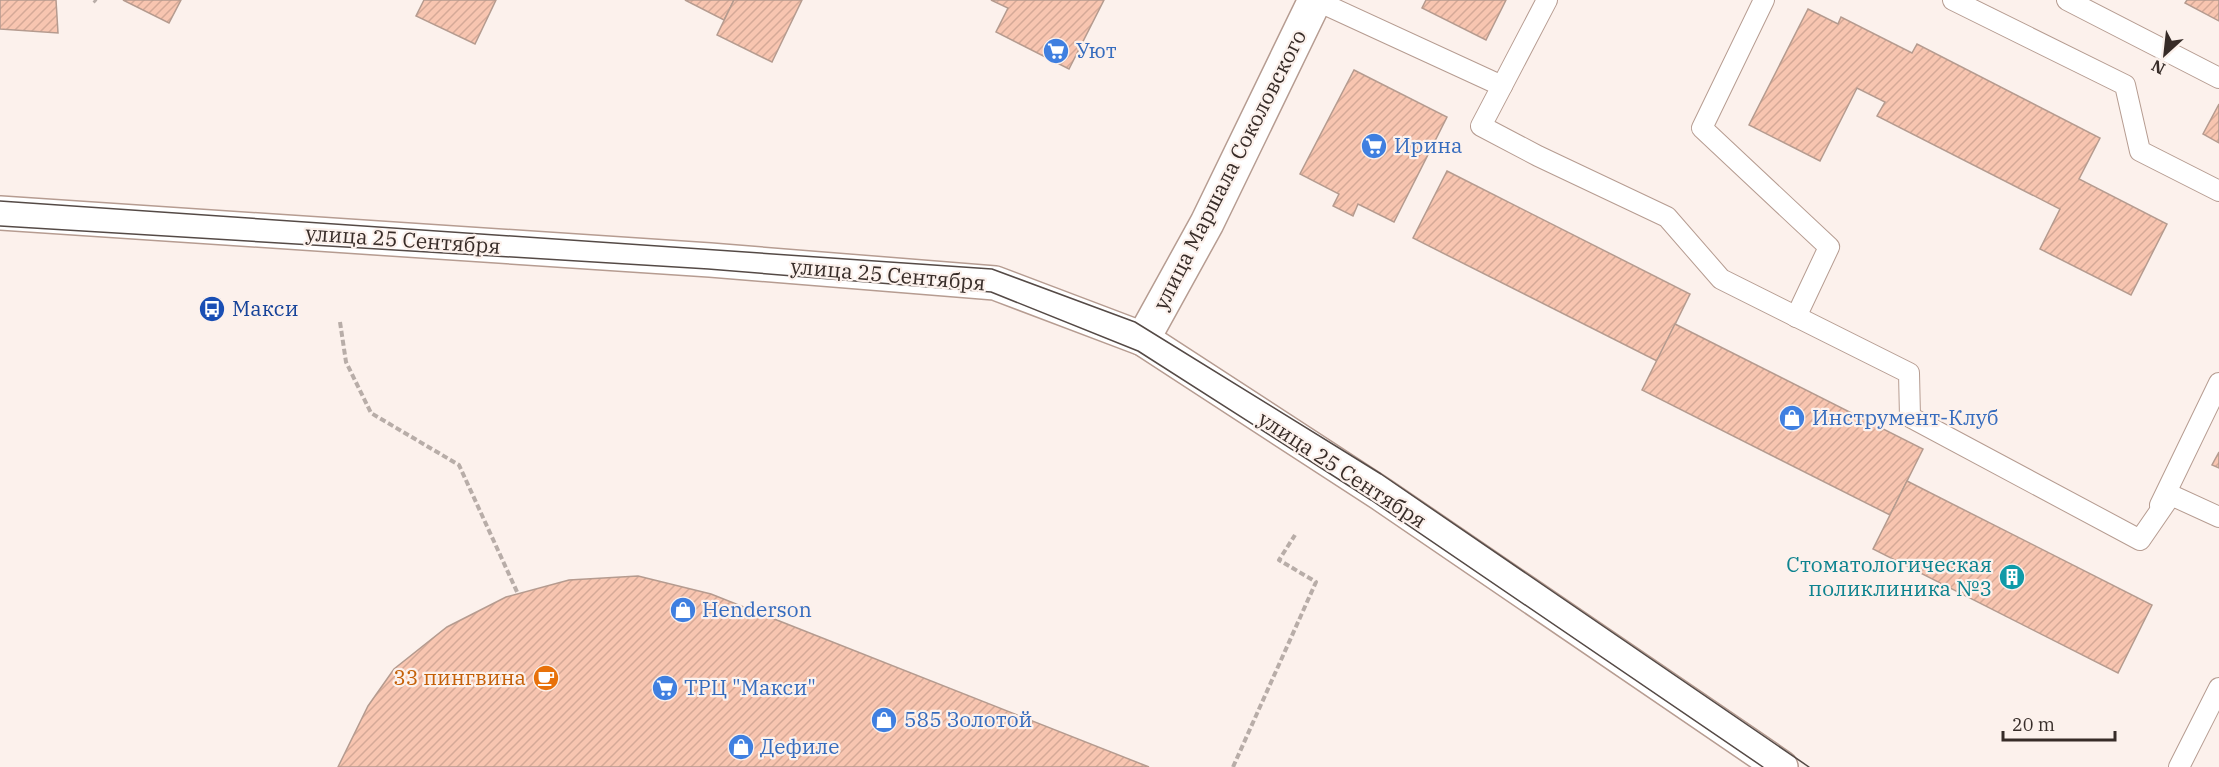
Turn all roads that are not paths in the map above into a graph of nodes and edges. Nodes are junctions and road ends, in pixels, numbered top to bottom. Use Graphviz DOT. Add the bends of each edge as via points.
graph roads {
  1 [pos="1315,0"];
  2 [pos="1547,0"];
  3 [pos="1764,0"];
  4 [pos="1953,0"];
  5 [pos="2067,0"];
  6 [pos="2219,78"];
  7 [pos="1502,86"];
  8 [pos="2219,191"];
  9 [pos="0,213"];
  10 [pos="1796,317"];
  11 [pos="1143,339"];
  12 [pos="2219,383"];
  13 [pos="2219,517"];
  14 [pos="2148,528"];
  15 [pos="2219,688"];
  16 [pos="1781,767"];
  17 [pos="2179,767"];
  1 -- 7 [label="lane"];
  1 -- 11 [label="main road, улица Маршала Соколовского" via="1207,224"];
  2 -- 7 [label="lane"];
  3 -- 10 [label="lane" via="1702,128 1829,247"];
  4 -- 8 [label="lane" via="2126,85 2140,151"];
  5 -- 6 [label="lane"];
  7 -- 10 [label="lane" via="1481,126 1667,217 1721,279"];
  9 -- 11 [label="main road, улица 25 Сентября" via="995,283"];
  10 -- 14 [label="lane" via="1909,373 1910,417 2140,540"];
  11 -- 16 [label="main road, улица 25 Сентября" via="1381,494"];
  12 -- 14 [label="lane"];
  13 -- 14 [label="lane" via="2171,495"];
  15 -- 17 [label="lane"];
}
